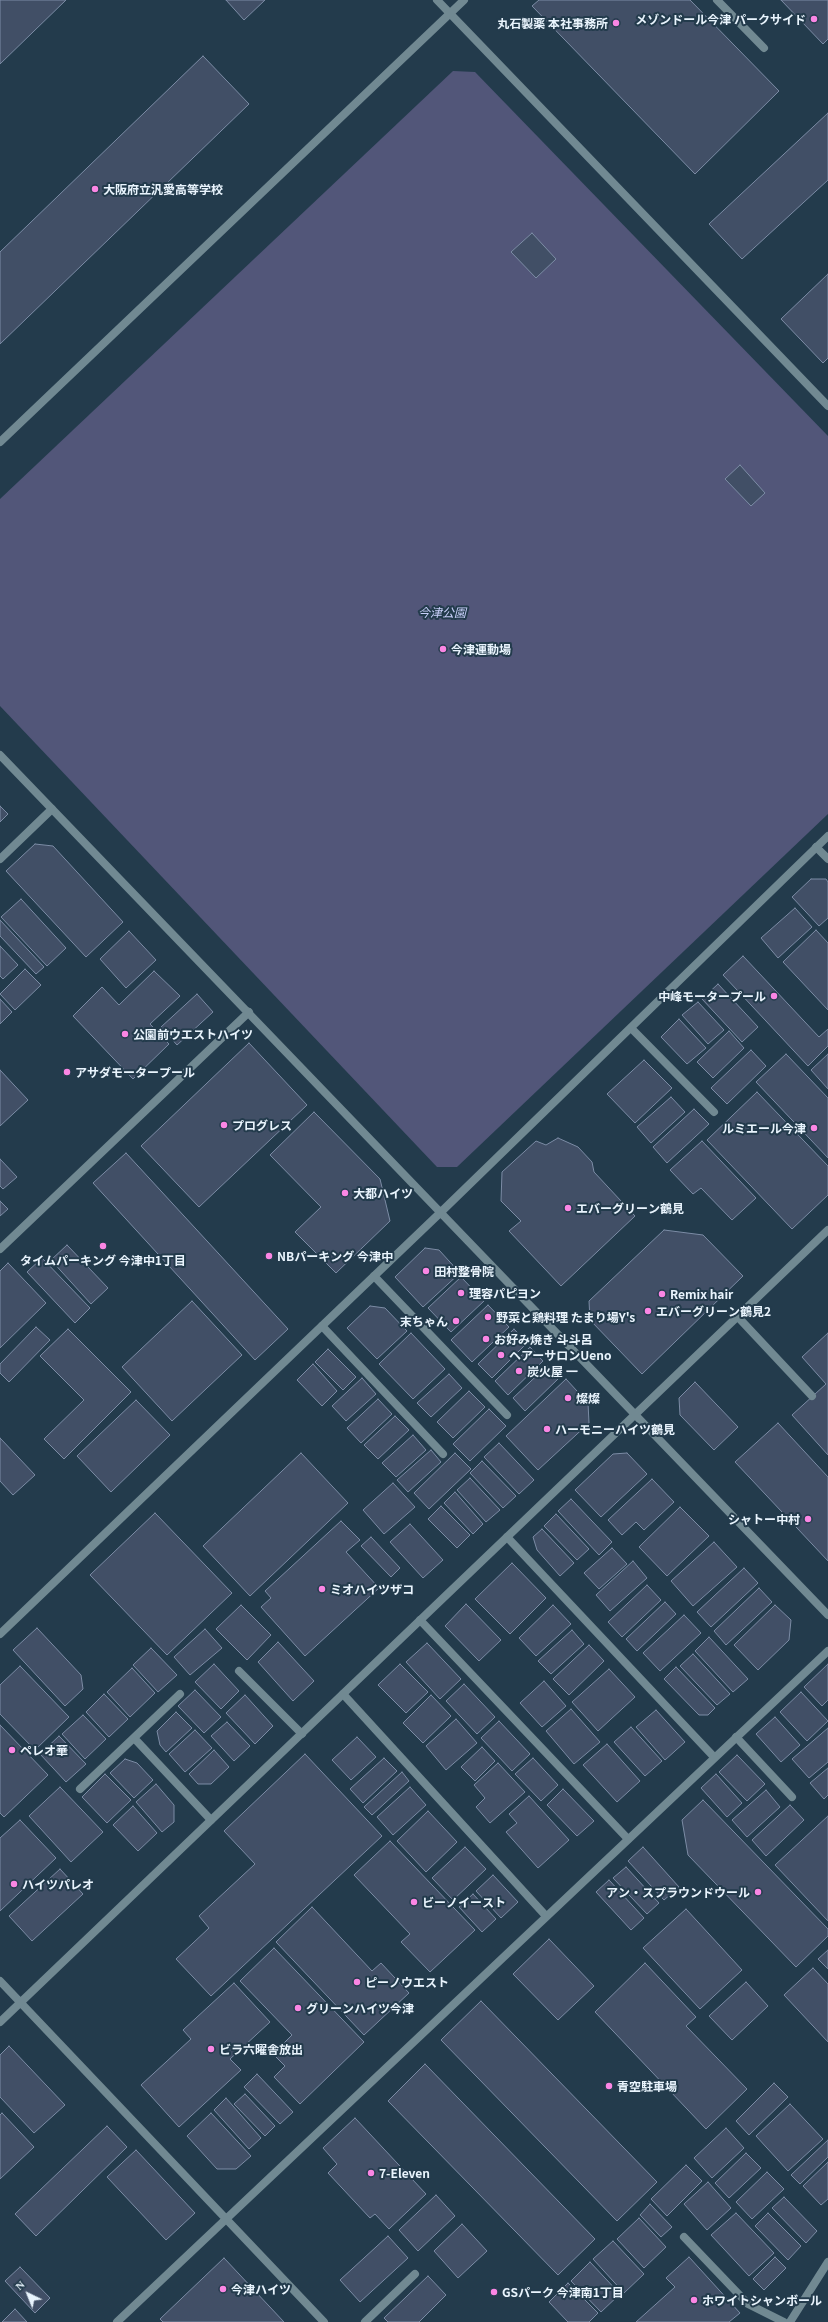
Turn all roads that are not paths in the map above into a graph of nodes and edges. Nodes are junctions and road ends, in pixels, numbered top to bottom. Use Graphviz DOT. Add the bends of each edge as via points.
graph roads {
  1 [pos="437,0"];
  2 [pos="464,0"];
  3 [pos="717,0"];
  4 [pos="450,13"];
  5 [pos="764,48"];
  6 [pos="828,406"];
  7 [pos="0,442"];
  8 [pos="0,755"];
  9 [pos="52,809"];
  10 [pos="828,836"];
  11 [pos="816,847"];
  12 [pos="0,859"];
  13 [pos="828,859"];
  14 [pos="249,1012"];
  15 [pos="631,1028"];
  16 [pos="714,1112"];
  17 [pos="441,1212"];
  18 [pos="828,1230"];
  19 [pos="0,1249"];
  20 [pos="374,1276"];
  21 [pos="738,1316"];
  22 [pos="322,1326"];
  23 [pos="812,1396"];
  24 [pos="635,1414"];
  25 [pos="507,1415"];
  26 [pos="443,1454"];
  27 [pos="507,1537"];
  28 [pos="828,1615"];
  29 [pos="420,1620"];
  30 [pos="0,1634"];
  31 [pos="828,1651"];
  32 [pos="239,1671"];
  33 [pos="180,1694"];
  34 [pos="343,1694"];
  35 [pos="302,1734"];
  36 [pos="736,1737"];
  37 [pos="134,1738"];
  38 [pos="714,1757"];
  39 [pos="80,1789"];
  40 [pos="792,1797"];
  41 [pos="212,1820"];
  42 [pos="628,1839"];
  43 [pos="546,1916"];
  44 [pos="0,1980"];
  45 [pos="21,2002"];
  46 [pos="0,2022"];
  47 [pos="225,2219"];
  48 [pos="684,2237"];
  49 [pos="828,2262"];
  50 [pos="415,2274"];
  51 [pos="117,2322"];
  52 [pos="324,2322"];
  53 [pos="365,2322"];
  54 [pos="784,2322"];
  55 [pos="790,2322"];
  1 -- 4 [label="street"];
  2 -- 4 [label="street"];
  3 -- 5 [label="street"];
  4 -- 6 [label="street"];
  4 -- 7 [label="street"];
  8 -- 9 [label="street"];
  9 -- 12 [label="street"];
  9 -- 14 [label="street"];
  10 -- 11 [label="street"];
  11 -- 13 [label="street"];
  11 -- 15 [label="street"];
  14 -- 17 [label="street"];
  14 -- 19 [label="street"];
  15 -- 16 [label="street"];
  15 -- 17 [label="street"];
  17 -- 20 [label="street"];
  17 -- 24 [label="street"];
  18 -- 21 [label="street"];
  20 -- 22 [label="street"];
  20 -- 25 [label="street"];
  21 -- 23 [label="street"];
  21 -- 24 [label="street"];
  22 -- 26 [label="street"];
  22 -- 30 [label="street"];
  24 -- 27 [label="street"];
  24 -- 28 [label="street"];
  27 -- 29 [label="street"];
  27 -- 38 [label="street"];
  29 -- 34 [label="street"];
  29 -- 42 [label="street"];
  31 -- 36 [label="street"];
  32 -- 35 [label="street"];
  33 -- 37 [label="street"];
  34 -- 35 [label="street"];
  34 -- 43 [label="street"];
  35 -- 41 [label="street"];
  36 -- 38 [label="street"];
  36 -- 40 [label="street"];
  37 -- 39 [label="street"];
  37 -- 41 [label="street"];
  38 -- 42 [label="street"];
  41 -- 45 [label="street"];
  42 -- 43 [label="street"];
  43 -- 47 [label="street"];
  44 -- 45 [label="street"];
  45 -- 46 [label="street"];
  45 -- 47 [label="street"];
  47 -- 51 [label="street"];
  47 -- 52 [label="street"];
  48 -- 54 [label="street" via="748,2304"];
  49 -- 55 [label="street"];
  50 -- 53 [label="street"];
}
